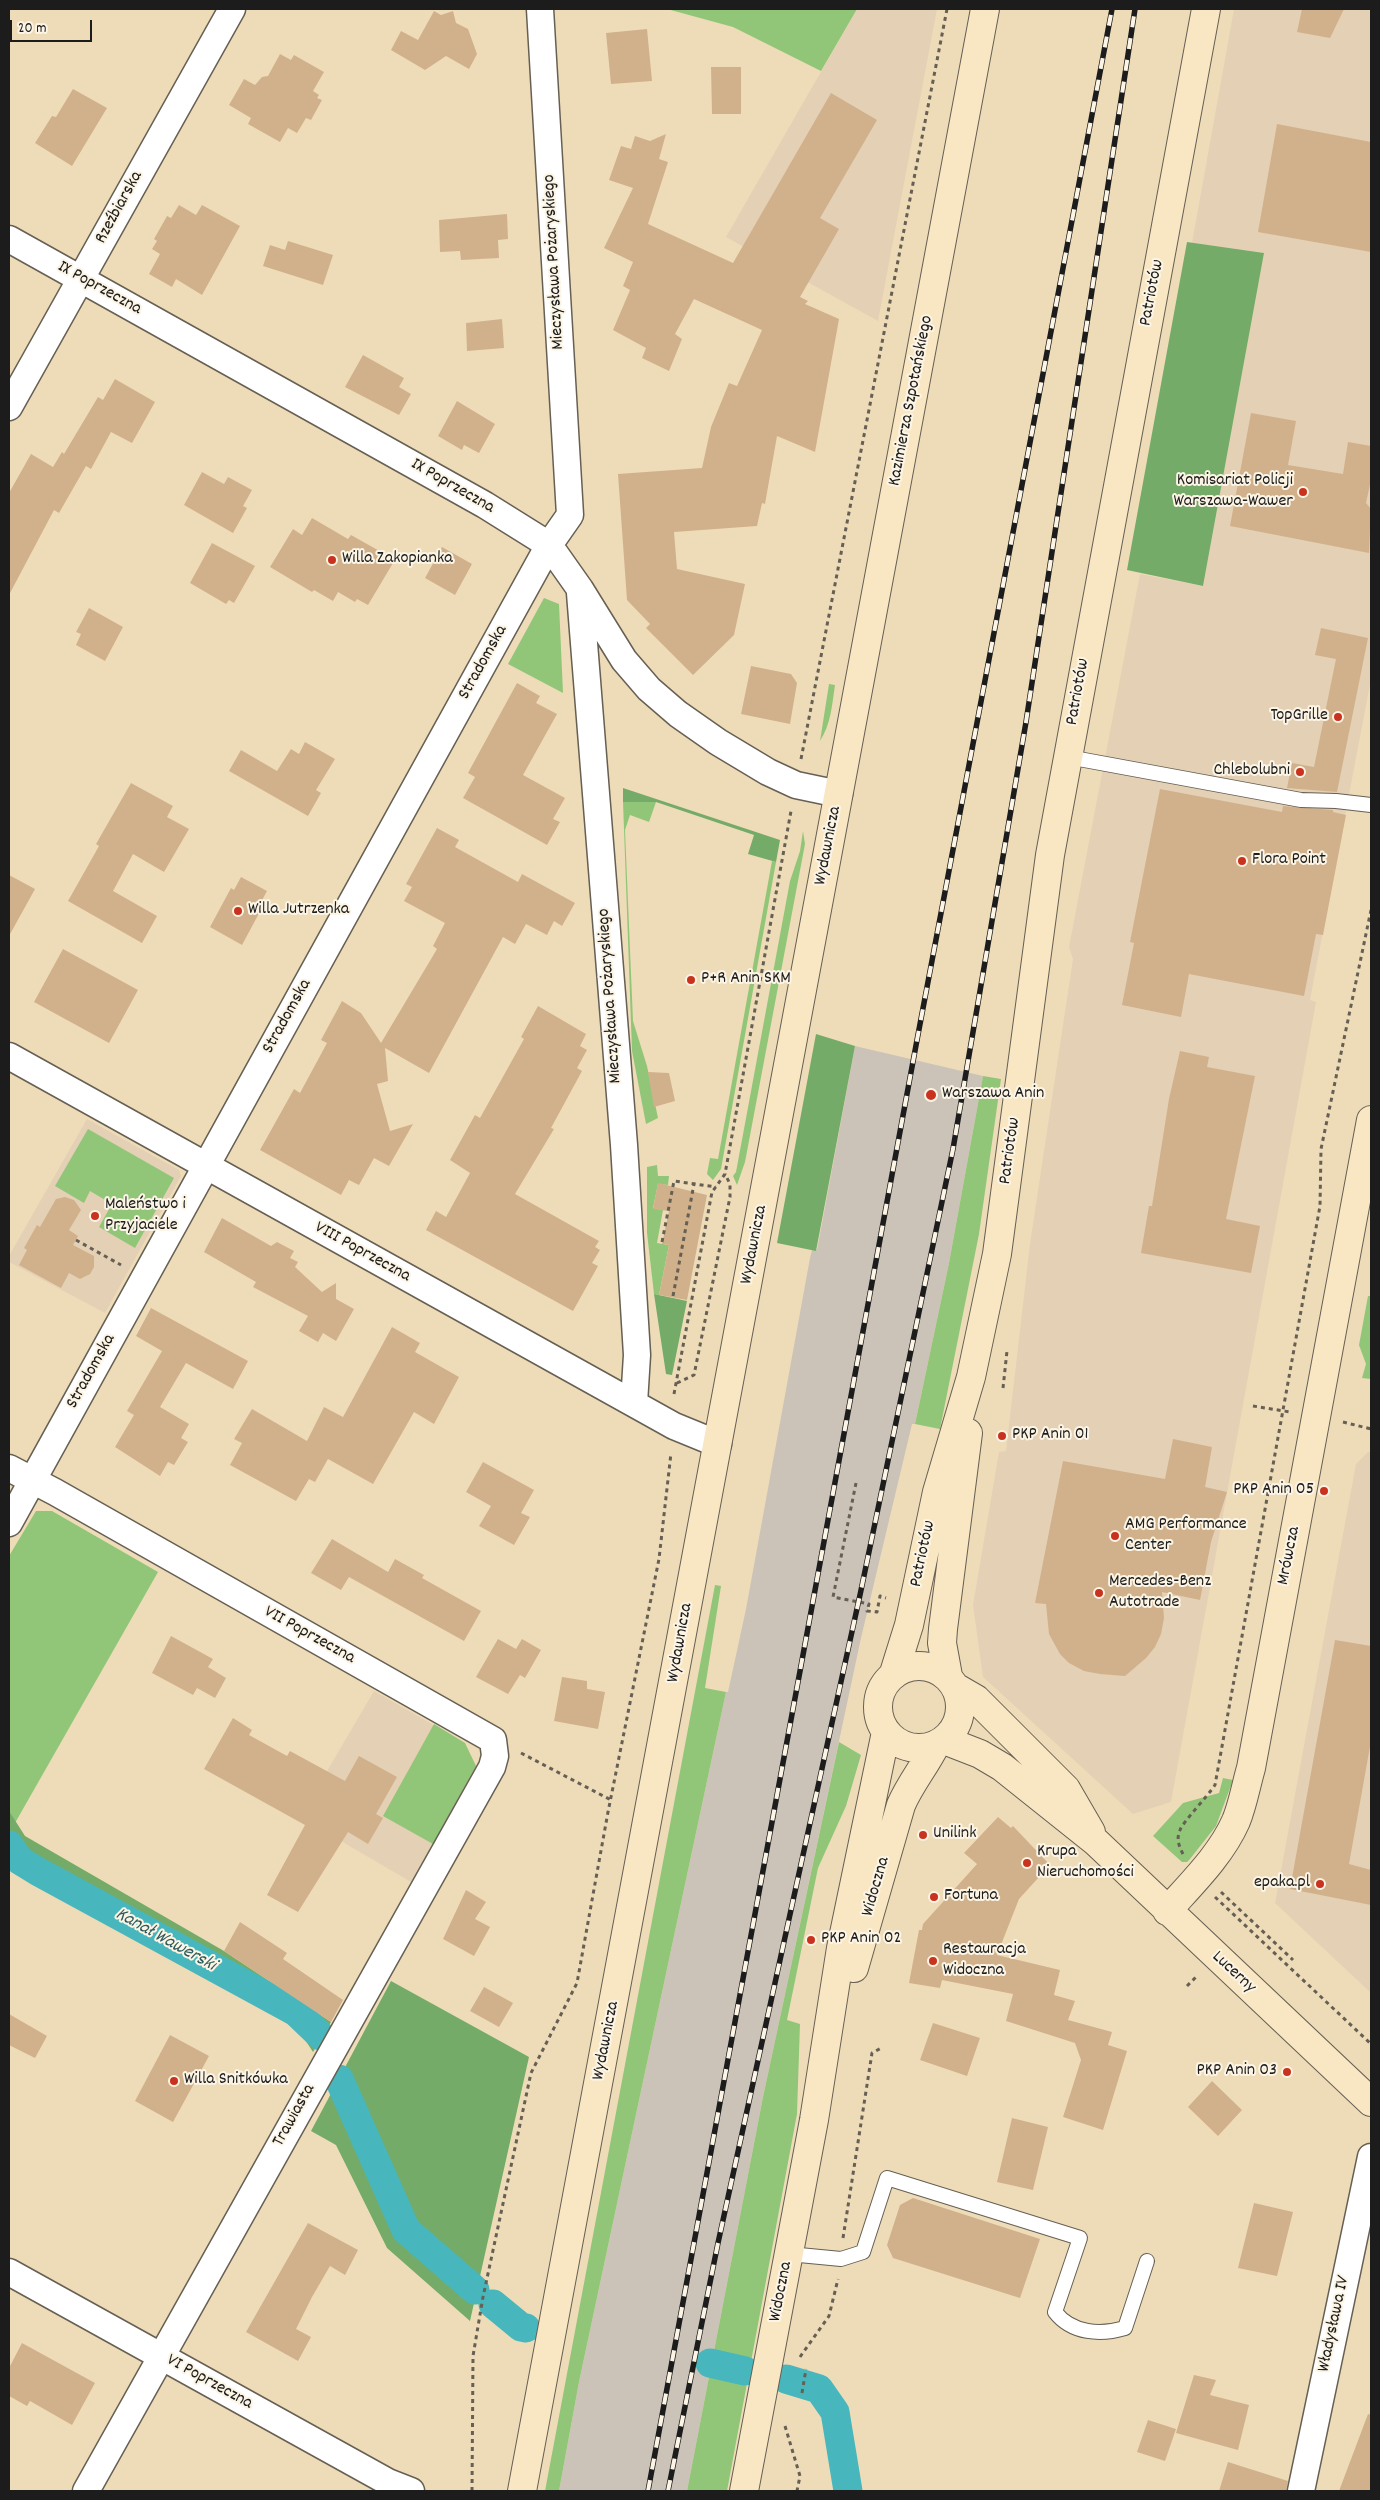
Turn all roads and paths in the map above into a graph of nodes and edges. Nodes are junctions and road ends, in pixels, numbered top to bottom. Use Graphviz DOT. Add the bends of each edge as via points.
graph roads {
  1 [pos="232,9"];
  2 [pos="540,9"];
  3 [pos="947,9"];
  4 [pos="985,9"];
  5 [pos="1206,9"];
  6 [pos="9,239"];
  7 [pos="80,279"];
  8 [pos="9,407"];
  9 [pos="570,515"];
  10 [pos="549,545"];
  11 [pos="580,589"];
  12 [pos="1068,757"];
  13 [pos="796,785"];
  14 [pos="839,794"];
  15 [pos="1371,805"];
  16 [pos="9,1056"];
  17 [pos="1371,1120"];
  18 [pos="205,1166"];
  19 [pos="725,1174"];
  20 [pos="694,1184"];
  21 [pos="716,1187"];
  22 [pos="76,1240"];
  23 [pos="662,1242"];
  24 [pos="144,1278"];
  25 [pos="674,1296"];
  26 [pos="972,1377"];
  27 [pos="676,1384"];
  28 [pos="634,1403"];
  29 [pos="1253,1406"];
  30 [pos="1292,1412"];
  31 [pos="1337,1421"];
  32 [pos="674,1426"];
  33 [pos="1371,1428"];
  34 [pos="718,1444"];
  35 [pos="9,1468"];
  36 [pos="32,1481"];
  37 [pos="856,1483"];
  38 [pos="9,1523"];
  39 [pos="869,1604"];
  40 [pos="894,1673"];
  41 [pos="952,1682"];
  42 [pos="886,1732"];
  43 [pos="492,1740"];
  44 [pos="939,1742"];
  45 [pos="1032,1754"];
  46 [pos="1014,1777"];
  47 [pos="611,1800"];
  48 [pos="1096,1842"];
  49 [pos="1208,1890"];
  50 [pos="1167,1911"];
  51 [pos="1371,2044"];
  52 [pos="819,2093"];
  53 [pos="1371,2102"];
  54 [pos="1371,2157"];
  55 [pos="789,2254"];
  56 [pos="1147,2261"];
  57 [pos="9,2272"];
  58 [pos="160,2356"];
  59 [pos="806,2370"];
  60 [pos="802,2393"];
  61 [pos="86,2491"];
  62 [pos="410,2491"];
  63 [pos="472,2491"];
  64 [pos="522,2491"];
  65 [pos="744,2491"];
  66 [pos="1301,2491"];
  1 -- 7 [label="street, Rzeźbiarska"];
  2 -- 9 [label="street, Mieczysława Pożaryskiego"];
  3 -- 13 [label="path"];
  4 -- 14 [label="main road, Kazimierza Szpotańskiego"];
  5 -- 12 [label="main road, Patriotów"];
  6 -- 7 [label="street, IX Poprzeczna"];
  7 -- 8 [label="street, Rzeźbiarska"];
  7 -- 10 [label="street, IX Poprzeczna" via="485,505"];
  9 -- 10 [label="street, Stradomska"];
  10 -- 11 [label="street, IX Poprzeczna"];
  10 -- 18 [label="street, Stradomska"];
  11 -- 13 [label="street, IX Poprzeczna" via="624,660 649,689 718,742"];
  11 -- 28 [label="street, Mieczysława Pożaryskiego" via="624,1145 637,1355"];
  12 -- 15 [label="lane" via="1301,800"];
  12 -- 26 [label="main road, Patriotów" via="1050,855 997,1254"];
  13 -- 14 [label="street, IX Poprzeczna"];
  13 -- 19 [label="path"];
  14 -- 34 [label="main road, Wydawnicza"];
  16 -- 18 [label="street, VIII Poprzeczna"];
  17 -- 50 [label="main road, Mrówcza" via="1251,1768 1237,1820 1229,1835"];
  18 -- 24 [label="street, Stradomska"];
  18 -- 28 [label="street, VIII Poprzeczna"];
  19 -- 21 [label="path"];
  19 -- 27 [label="path" via="730,1184 730,1197 694,1375"];
  20 -- 21 [label="path"];
  20 -- 23 [label="path" via="674,1181"];
  20 -- 25 [label="path"];
  21 -- 27 [label="path" via="712,1192"];
  22 -- 24 [label="path"];
  24 -- 36 [label="street, Stradomska"];
  26 -- 40 [label="main road, Patriotów" via="937,1492 909,1626"];
  26 -- 41 [label="main road, Patriotów" via="966,1457 942,1629 942,1643"];
  27 -- 32 [label="path"];
  28 -- 32 [label="street, VIII Poprzeczna"];
  29 -- 30 [label="path"];
  31 -- 33 [label="path"];
  32 -- 34 [label="street, VIII Poprzeczna"];
  32 -- 47 [label="path" via="659,1559"];
  34 -- 64 [label="main road, Wydawnicza"];
  35 -- 36 [label="street, VII Poprzeczna"];
  36 -- 38 [label="street, Stradomska"];
  36 -- 43 [label="street, VII Poprzeczna"];
  37 -- 39 [label="path" via="833,1597"];
  40 -- 41 [label="main road" via="912,1666 931,1667"];
  40 -- 42 [label="main road" via="883,1685 878,1701 879,1718"];
  41 -- 44 [label="main road" via="961,1705 958,1722 949,1736"];
  41 -- 45 [label="main road, Lucerny" via="976,1699"];
  42 -- 44 [label="main road" via="908,1747 922,1748"];
  42 -- 52 [label="main road, Widoczna" via="841,1948"];
  43 -- 47 [label="path" via="549,1765"];
  43 -- 58 [label="street, Trawiasta" via="495,1756 492,1767"];
  44 -- 46 [label="main road, Lucerny" via="980,1754"];
  44 -- 52 [label="main road, Widoczna" via="901,1805"];
  45 -- 46 [label="main road"];
  45 -- 48 [label="main road, Lucerny" via="1066,1789"];
  46 -- 48 [label="main road, Lucerny"];
  47 -- 63 [label="path" via="577,1983 531,2073 483,2297 473,2356"];
  48 -- 50 [label="main road, Lucerny"];
  49 -- 51 [label="path"];
  50 -- 53 [label="main road, Lucerny"];
  52 -- 55 [label="main road, Widoczna"];
  54 -- 66 [label="street, Władysława IV"];
  55 -- 56 [label="lane" via="841,2258 863,2252 886,2178 1080,2238 1055,2312 1062,2321 1094,2333 1110,2333 1125,2328"];
  55 -- 65 [label="main road, Widoczna"];
  57 -- 58 [label="street, VI Poprzeczna"];
  58 -- 61 [label="street, Trawiasta"];
  58 -- 62 [label="street, VI Poprzeczna" via="388,2482"];
  59 -- 60 [label="path"];
}
